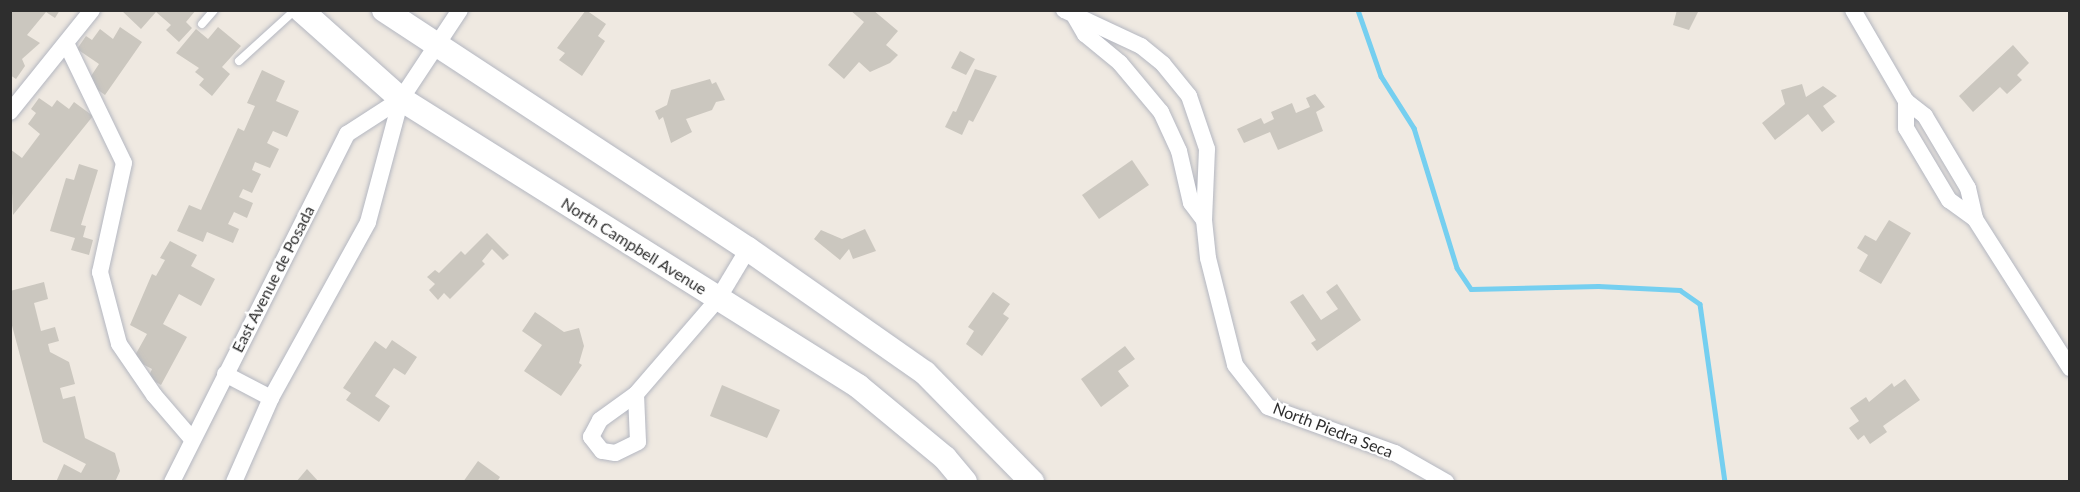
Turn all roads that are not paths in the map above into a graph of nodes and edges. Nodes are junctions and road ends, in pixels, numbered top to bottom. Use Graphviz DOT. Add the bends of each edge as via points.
graph roads {
  1 [pos="92,10"];
  2 [pos="214,10"];
  3 [pos="295,10"];
  4 [pos="301,10"];
  5 [pos="384,10"];
  6 [pos="460,10"];
  7 [pos="1853,10"];
  8 [pos="1070,14"];
  9 [pos="202,24"];
  10 [pos="66,43"];
  11 [pos="437,45"];
  12 [pos="239,61"];
  13 [pos="401,99"];
  14 [pos="10,112"];
  15 [pos="1204,220"];
  16 [pos="748,249"];
  17 [pos="718,299"];
  18 [pos="2070,368"];
  19 [pos="225,374"];
  20 [pos="636,394"];
  21 [pos="271,398"];
  22 [pos="192,439"];
  23 [pos="172,482"];
  24 [pos="234,482"];
  25 [pos="965,482"];
  26 [pos="1032,482"];
  27 [pos="1446,482"];
  1 -- 10 [label="street"];
  2 -- 9 [label="lane"];
  3 -- 12 [label="lane"];
  4 -- 13 [label="main road, North Campbell Avenue"];
  5 -- 11 [label="main road"];
  6 -- 11 [label="street"];
  7 -- 18 [label="street" via="1906,101 1925,116 1968,188 1976,219"];
  8 -- 15 [label="street, North Piedra Seca" via="1085,34 1120,63 1161,112 1179,152 1191,203"];
  8 -- 15 [label="street, North Piedra Seca" via="1141,45 1189,96 1207,149"];
  10 -- 14 [label="street"];
  10 -- 22 [label="street" via="124,163 100,272 119,344 154,395"];
  11 -- 13 [label="street, East Avenue de Posada"];
  11 -- 16 [label="main road"];
  13 -- 17 [label="main road, North Campbell Avenue"];
  13 -- 19 [label="street, East Avenue de Posada" via="347,134"];
  13 -- 21 [label="street, East Avenue de Posada" via="368,222"];
  15 -- 27 [label="street, North Piedra Seca" via="1209,258 1235,365 1268,406 1395,453"];
  16 -- 17 [label="street"];
  16 -- 26 [label="main road" via="925,373"];
  17 -- 20 [label="street"];
  17 -- 25 [label="main road, North Campbell Avenue" via="858,386 945,458"];
  19 -- 21 [label="street"];
  19 -- 22 [label="street, East Avenue de Posada"];
  21 -- 24 [label="street, East Avenue de Posada"];
  22 -- 23 [label="street, East Avenue de Posada"];
}
